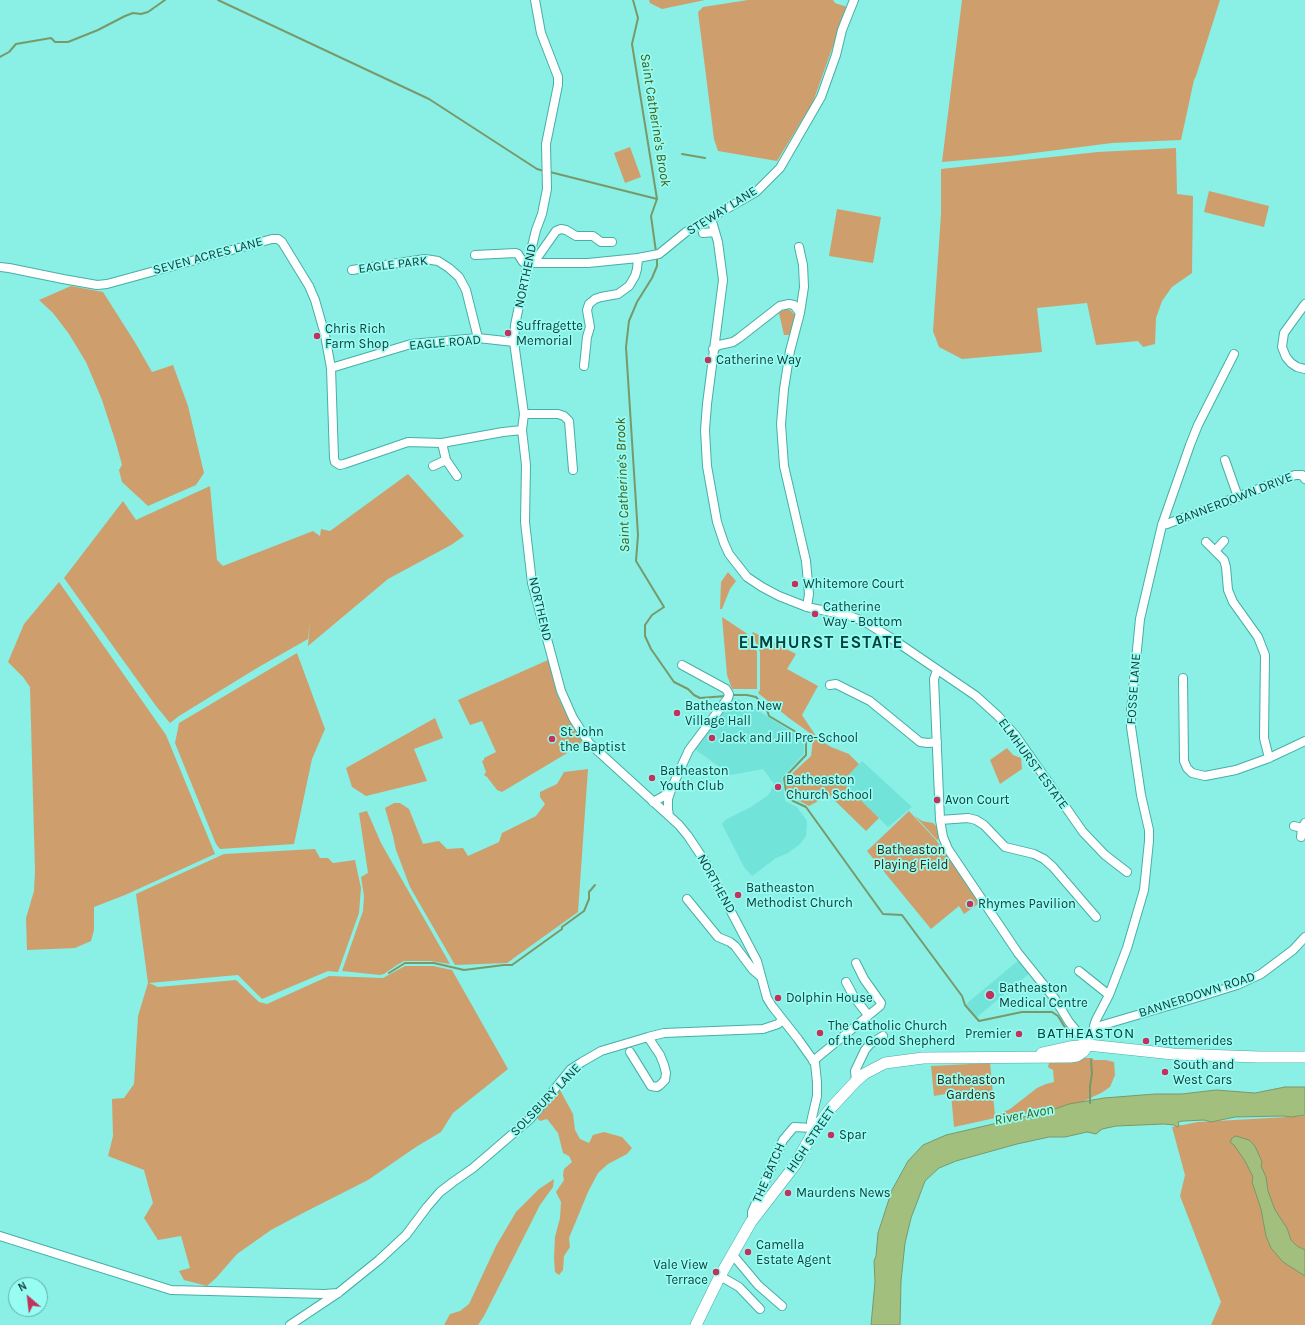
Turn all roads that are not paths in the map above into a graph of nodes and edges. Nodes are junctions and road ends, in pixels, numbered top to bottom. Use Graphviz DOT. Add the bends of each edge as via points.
graph roads {
  1 [pos="535,0"];
  2 [pos="854,0"];
  3 [pos="710,218"];
  4 [pos="716,232"];
  5 [pos="702,233"];
  6 [pos="612,242"];
  7 [pos="799,247"];
  8 [pos="475,255"];
  9 [pos="638,258"];
  10 [pos="528,263"];
  11 [pos="0,267"];
  12 [pos="352,270"];
  13 [pos="1305,304"];
  14 [pos="800,313"];
  15 [pos="478,338"];
  16 [pos="514,342"];
  17 [pos="713,349"];
  18 [pos="1234,354"];
  19 [pos="584,366"];
  20 [pos="331,368"];
  21 [pos="1305,369"];
  22 [pos="524,414"];
  23 [pos="522,430"];
  24 [pos="442,443"];
  25 [pos="446,460"];
  26 [pos="1225,460"];
  27 [pos="433,466"];
  28 [pos="573,470"];
  29 [pos="457,476"];
  30 [pos="1305,479"];
  31 [pos="1238,497"];
  32 [pos="1162,525"];
  33 [pos="1224,541"];
  34 [pos="1206,542"];
  35 [pos="1215,551"];
  36 [pos="807,607"];
  37 [pos="682,664"];
  38 [pos="937,670"];
  39 [pos="1183,678"];
  40 [pos="830,685"];
  41 [pos="1305,741"];
  42 [pos="937,742"];
  43 [pos="1269,758"];
  44 [pos="672,787"];
  45 [pos="653,802"];
  46 [pos="669,816"];
  47 [pos="940,820"];
  48 [pos="1124,867"];
  49 [pos="687,899"];
  50 [pos="1096,917"];
  51 [pos="1305,938"];
  52 [pos="856,963"];
  53 [pos="1079,971"];
  54 [pos="761,977"];
  55 [pos="846,982"];
  56 [pos="1109,995"];
  57 [pos="868,1016"];
  58 [pos="782,1020"];
  59 [pos="1095,1030"];
  60 [pos="883,1036"];
  61 [pos="648,1037"];
  62 [pos="1088,1045"];
  63 [pos="630,1052"];
  64 [pos="1305,1058"];
  65 [pos="814,1062"];
  66 [pos="856,1081"];
  67 [pos="814,1129"];
  68 [pos="755,1216"];
  69 [pos="0,1236"];
  70 [pos="732,1254"];
  71 [pos="720,1276"];
  72 [pos="338,1293"];
  73 [pos="782,1306"];
  74 [pos="760,1309"];
  75 [pos="290,1325"];
  76 [pos="696,1325"];
  1 -- 10 [label="street, NORTHEND" via="541,33 558,78 558,85 546,144 547,189"];
  2 -- 3 [label="street, STEWAY LANE" via="821,97 783,164 756,192"];
  3 -- 4 [label="street"];
  3 -- 9 [label="street, STEWAY LANE" via="686,232 659,254"];
  4 -- 5 [label="street"];
  4 -- 17 [label="street" via="723,280"];
  6 -- 10 [label="street" via="601,242 593,236 576,236 561,229 556,231 537,258"];
  7 -- 14 [label="street" via="804,286"];
  8 -- 10 [label="street" via="516,253 523,262"];
  9 -- 10 [label="street, STEWAY LANE" via="588,263"];
  9 -- 19 [label="street" via="635,276 629,286 618,294 595,299 589,304 587,310 590,328"];
  10 -- 16 [label="street, NORTHEND"];
  11 -- 20 [label="street, SEVEN ACRES LANE" via="97,285 107,284 278,239 299,268 315,300"];
  12 -- 15 [label="street, EAGLE PARK" via="425,259 438,261 459,277 466,290"];
  13 -- 21 [label="street" via="1284,333 1282,347 1290,363"];
  14 -- 17 [label="street" via="794,305 780,306 739,338"];
  14 -- 36 [label="street" via="790,352 781,424 784,466 806,561 809,594"];
  15 -- 16 [label="street, EAGLE ROAD"];
  15 -- 20 [label="street, EAGLE ROAD" via="411,344"];
  16 -- 22 [label="street, NORTHEND"];
  17 -- 36 [label="street" via="705,430 707,466 715,513 724,543 747,578 779,596"];
  18 -- 32 [label="street, FOSSE LANE" via="1195,432"];
  20 -- 24 [label="street, SEVEN ACRES LANE" via="335,462 344,464 408,442"];
  22 -- 23 [label="street, NORTHEND"];
  22 -- 28 [label="street" via="558,414 569,421"];
  23 -- 24 [label="street, SEVEN ACRES LANE"];
  23 -- 45 [label="street, NORTHEND" via="526,465 526,534 532,583 563,698 589,743"];
  24 -- 25 [label="street"];
  25 -- 27 [label="street"];
  25 -- 29 [label="street"];
  26 -- 31 [label="street"];
  30 -- 31 [label="street, BANNERDOWN DRIVE" via="1302,475 1295,475"];
  31 -- 32 [label="street, BANNERDOWN DRIVE"];
  32 -- 56 [label="street, FOSSE LANE" via="1140,619 1131,710 1131,727 1149,841 1144,890 1127,948"];
  33 -- 35 [label="street"];
  34 -- 35 [label="street"];
  35 -- 43 [label="street" via="1224,560 1228,590 1233,602 1258,638 1265,655 1264,738"];
  36 -- 38 [label="street, ELMHURST ESTATE" via="850,616 867,623"];
  37 -- 44 [label="street" via="726,689 728,696 689,750"];
  38 -- 42 [label="street" via="934,679"];
  38 -- 48 [label="street, ELMHURST ESTATE" via="976,696 998,716 1016,736 1083,832 1105,855"];
  39 -- 43 [label="street" via="1186,768 1192,773 1205,776 1236,770"];
  40 -- 42 [label="street" via="836,684 870,701 920,742"];
  41 -- 43 [label="street"];
  42 -- 47 [label="street"];
  44 -- 45 [label="street" via="664,796"];
  44 -- 46 [label="street" via="668,799"];
  45 -- 46 [label="street, NORTHEND"];
  46 -- 54 [label="street, NORTHEND" via="688,836 704,860 757,962"];
  47 -- 50 [label="street" via="976,820 1006,847 1029,852 1044,859"];
  47 -- 62 [label="street" via="948,849 1018,953"];
  49 -- 54 [label="street" via="718,937 730,942"];
  51 -- 59 [label="street, BANNERDOWN ROAD" via="1277,963 1247,981 1103,1025"];
  52 -- 57 [label="street" via="881,1003"];
  53 -- 56 [label="street"];
  54 -- 58 [label="street, NORTHEND" via="767,998"];
  55 -- 57 [label="street"];
  56 -- 59 [label="street, FOSSE LANE" via="1096,1020"];
  57 -- 65 [label="street"];
  58 -- 61 [label="street, SOLSBURY LANE" via="763,1029 664,1033"];
  58 -- 65 [label="street, NORTHEND"];
  59 -- 62 [label="street" via="1090,1035"];
  60 -- 66 [label="street" via="865,1050 855,1071"];
  61 -- 63 [label="street" via="664,1065 665,1080 660,1085 651,1086"];
  61 -- 72 [label="street, SOLSBURY LANE" via="601,1051 571,1069 530,1119 473,1168 440,1192 406,1235"];
  62 -- 64 [label="street" via="1099,1053 1146,1058"];
  62 -- 66 [label="street, HIGH STREET" via="1024,1056 923,1058 885,1063"];
  65 -- 67 [label="street" via="817,1082 811,1122"];
  66 -- 67 [label="street, HIGH STREET"];
  67 -- 68 [label="street, HIGH STREET" via="795,1165"];
  67 -- 68 [label="street, THE BATCH" via="794,1127 783,1140 752,1212"];
  68 -- 70 [label="street, HIGH STREET"];
  69 -- 72 [label="street" via="171,1290"];
  70 -- 71 [label="street, HIGH STREET"];
  70 -- 73 [label="street" via="758,1284"];
  71 -- 74 [label="street" via="738,1287"];
  71 -- 76 [label="street, HIGH STREET"];
  72 -- 75 [label="street, SOLSBURY LANE"];
}
